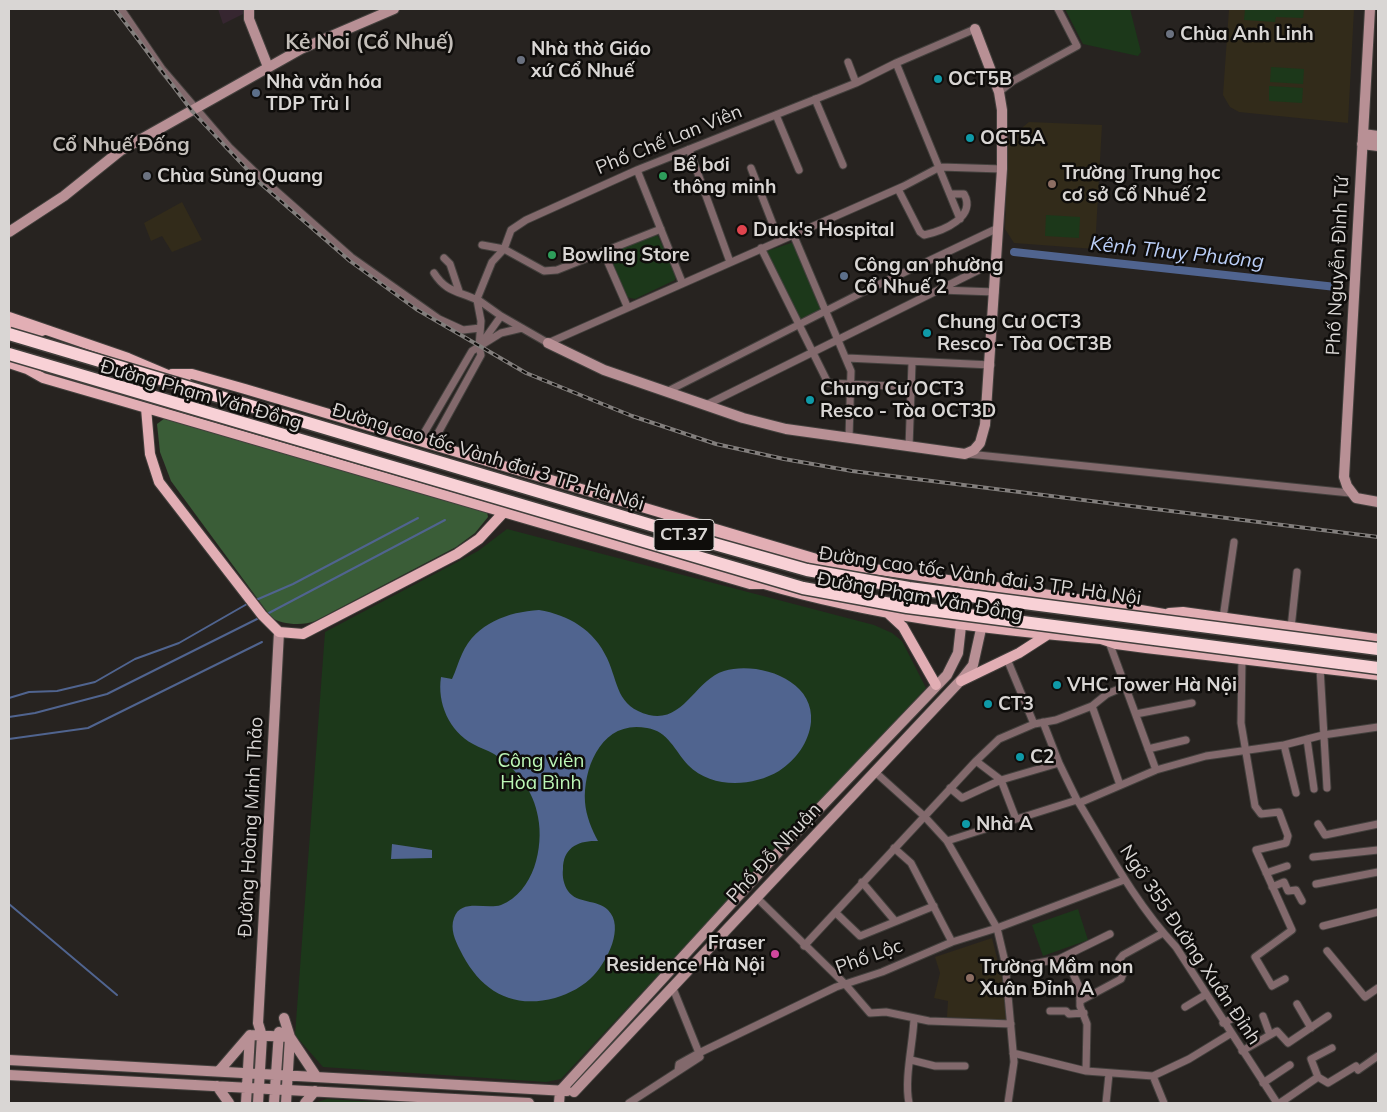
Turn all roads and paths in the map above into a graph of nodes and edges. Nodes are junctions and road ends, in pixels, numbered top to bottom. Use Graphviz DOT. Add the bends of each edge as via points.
graph roads {
  1 [pos="121,9"];
  2 [pos="249,9"];
  3 [pos="394,9"];
  4 [pos="1058,9"];
  5 [pos="1370,9"];
  6 [pos="975,30"];
  7 [pos="848,62"];
  8 [pos="896,63"];
  9 [pos="268,67"];
  10 [pos="856,83"];
  11 [pos="999,92"];
  12 [pos="815,99"];
  13 [pos="196,108"];
  14 [pos="776,115"];
  15 [pos="1378,136"];
  16 [pos="1362,139"];
  17 [pos="1378,146"];
  18 [pos="689,149"];
  19 [pos="843,165"];
  20 [pos="940,167"];
  21 [pos="751,168"];
  22 [pos="1002,169"];
  23 [pos="637,170"];
  24 [pos="799,170"];
  25 [pos="898,188"];
  26 [pos="950,194"];
  27 [pos="960,219"];
  28 [pos="998,228"];
  29 [pos="660,229"];
  30 [pos="9,232"];
  31 [pos="793,234"];
  32 [pos="779,240"];
  33 [pos="482,245"];
  34 [pos="761,248"];
  35 [pos="504,249"];
  36 [pos="603,251"];
  37 [pos="444,258"];
  38 [pos="997,261"];
  39 [pos="730,262"];
  40 [pos="434,273"];
  41 [pos="682,282"];
  42 [pos="938,290"];
  43 [pos="459,291"];
  44 [pos="995,292"];
  45 [pos="477,300"];
  46 [pos="628,306"];
  47 [pos="827,311"];
  48 [pos="501,316"];
  49 [pos="9,317"];
  50 [pos="799,324"];
  51 [pos="9,326"];
  52 [pos="480,328"];
  53 [pos="522,328"];
  54 [pos="46,330"];
  55 [pos="9,334"];
  56 [pos="840,340"];
  57 [pos="548,343"];
  58 [pos="479,347"];
  59 [pos="812,353"];
  60 [pos="9,354"];
  61 [pos="847,358"];
  62 [pos="9,363"];
  63 [pos="912,363"];
  64 [pos="991,365"];
  65 [pos="27,369"];
  66 [pos="169,374"];
  67 [pos="852,384"];
  68 [pos="911,387"];
  69 [pos="666,392"];
  70 [pos="706,406"];
  71 [pos="146,408"];
  72 [pos="849,438"];
  73 [pos="420,440"];
  74 [pos="432,444"];
  75 [pos="909,447"];
  76 [pos="964,454"];
  77 [pos="1350,493"];
  78 [pos="1378,502"];
  79 [pos="504,512"];
  80 [pos="1234,542"];
  81 [pos="826,562"];
  82 [pos="1297,572"];
  83 [pos="764,584"];
  84 [pos="966,584"];
  85 [pos="986,587"];
  86 [pos="888,613"];
  87 [pos="1164,614"];
  88 [pos="1223,618"];
  89 [pos="961,626"];
  90 [pos="981,628"];
  91 [pos="1291,628"];
  92 [pos="279,632"];
  93 [pos="1047,635"];
  94 [pos="1378,639"];
  95 [pos="1105,640"];
  96 [pos="1378,647"];
  97 [pos="1242,658"];
  98 [pos="1007,659"];
  99 [pos="1320,668"];
  100 [pos="1378,669"];
  101 [pos="1378,675"];
  102 [pos="961,681"];
  103 [pos="936,684"];
  104 [pos="1126,686"];
  105 [pos="1192,703"];
  106 [pos="1092,706"];
  107 [pos="1136,714"];
  108 [pos="1043,722"];
  109 [pos="1034,724"];
  110 [pos="1378,727"];
  111 [pos="1323,735"];
  112 [pos="1307,738"];
  113 [pos="1186,740"];
  114 [pos="1284,745"];
  115 [pos="1148,749"];
  116 [pos="1245,750"];
  117 [pos="976,761"];
  118 [pos="1059,763"];
  119 [pos="1156,770"];
  120 [pos="874,771"];
  121 [pos="1000,780"];
  122 [pos="1120,785"];
  123 [pos="950,788"];
  124 [pos="1327,788"];
  125 [pos="1314,789"];
  126 [pos="1296,793"];
  127 [pos="1078,802"];
  128 [pos="924,816"];
  129 [pos="1016,819"];
  130 [pos="1318,824"];
  131 [pos="1378,824"];
  132 [pos="947,841"];
  133 [pos="894,848"];
  134 [pos="1378,850"];
  135 [pos="1313,857"];
  136 [pos="1287,866"];
  137 [pos="1266,872"];
  138 [pos="1378,872"];
  139 [pos="1124,880"];
  140 [pos="862,882"];
  141 [pos="1316,884"];
  142 [pos="1272,887"];
  143 [pos="756,897"];
  144 [pos="1302,901"];
  145 [pos="934,906"];
  146 [pos="1378,912"];
  147 [pos="836,913"];
  148 [pos="716,919"];
  149 [pos="895,920"];
  150 [pos="1323,926"];
  151 [pos="997,928"];
  152 [pos="726,929"];
  153 [pos="1163,933"];
  154 [pos="1110,934"];
  155 [pos="952,942"];
  156 [pos="804,946"];
  157 [pos="1327,951"];
  158 [pos="1065,956"];
  159 [pos="1005,969"];
  160 [pos="1285,979"];
  161 [pos="845,984"];
  162 [pos="672,986"];
  163 [pos="1378,988"];
  164 [pos="1205,995"];
  165 [pos="1080,1001"];
  166 [pos="1297,1004"];
  167 [pos="1185,1007"];
  168 [pos="1050,1010"];
  169 [pos="1084,1013"];
  170 [pos="1263,1016"];
  171 [pos="1328,1016"];
  172 [pos="914,1019"];
  173 [pos="258,1023"];
  174 [pos="1223,1023"];
  175 [pos="1011,1024"];
  176 [pos="1244,1026"];
  177 [pos="1311,1028"];
  178 [pos="1230,1034"];
  179 [pos="250,1035"];
  180 [pos="1270,1035"];
  181 [pos="262,1036"];
  182 [pos="278,1037"];
  183 [pos="290,1037"];
  184 [pos="1332,1048"];
  185 [pos="1242,1051"];
  186 [pos="1013,1053"];
  187 [pos="699,1055"];
  188 [pos="1378,1056"];
  189 [pos="9,1060"];
  190 [pos="911,1060"];
  191 [pos="1290,1065"];
  192 [pos="965,1066"];
  193 [pos="219,1071"];
  194 [pos="1086,1071"];
  195 [pos="248,1072"];
  196 [pos="260,1073"];
  197 [pos="276,1074"];
  198 [pos="287,1074"];
  199 [pos="1110,1074"];
  200 [pos="9,1075"];
  201 [pos="316,1076"];
  202 [pos="1153,1076"];
  203 [pos="1318,1077"];
  204 [pos="418,1082"];
  205 [pos="1263,1083"];
  206 [pos="217,1086"];
  207 [pos="247,1087"];
  208 [pos="259,1088"];
  209 [pos="275,1089"];
  210 [pos="286,1089"];
  211 [pos="315,1091"];
  212 [pos="560,1091"];
  213 [pos="574,1092"];
  214 [pos="417,1100"];
  215 [pos="229,1103"];
  216 [pos="246,1103"];
  217 [pos="258,1103"];
  218 [pos="274,1103"];
  219 [pos="286,1103"];
  220 [pos="305,1103"];
  221 [pos="529,1103"];
  222 [pos="559,1103"];
  223 [pos="573,1103"];
  224 [pos="629,1103"];
  225 [pos="910,1103"];
  226 [pos="1008,1103"];
  227 [pos="1106,1103"];
  228 [pos="1164,1103"];
  229 [pos="1278,1103"];
  1 -- 13 [label="street" via="162,69"];
  2 -- 9 [label="street" via="249,19"];
  3 -- 9 [label="street" via="301,49"];
  4 -- 11 [label="street" via="1077,46"];
  5 -- 16 [label="street, Phố Nguyễn Đình Tứ"];
  6 -- 8 [label="street, Phố Chế Lan Viên"];
  6 -- 11 [label="street"];
  7 -- 10 [label="street"];
  8 -- 10 [label="street, Phố Chế Lan Viên"];
  8 -- 20 [label="street"];
  9 -- 13 [label="street"];
  10 -- 12 [label="street, Phố Chế Lan Viên"];
  11 -- 22 [label="street"];
  12 -- 14 [label="street, Phố Chế Lan Viên"];
  12 -- 19 [label="street"];
  13 -- 30 [label="street" via="113,156 64,196"];
  13 -- 52 [label="street" via="229,147 351,257 439,319 463,330"];
  14 -- 18 [label="street, Phố Chế Lan Viên"];
  14 -- 24 [label="street"];
  15 -- 16 [label="street"];
  16 -- 17 [label="street"];
  16 -- 77 [label="street, Phố Nguyễn Đình Tứ" via="1344,477"];
  18 -- 23 [label="street, Phố Chế Lan Viên"];
  18 -- 39 [label="street"];
  20 -- 22 [label="street"];
  20 -- 25 [label="street"];
  20 -- 26 [label="street"];
  21 -- 32 [label="street"];
  22 -- 28 [label="street"];
  23 -- 29 [label="street"];
  23 -- 35 [label="street, Phố Chế Lan Viên" via="538,213 511,230"];
  25 -- 27 [label="street" via="924,235"];
  25 -- 31 [label="street"];
  26 -- 27 [label="street"];
  26 -- 27 [label="street" via="964,194 967,198 966,214"];
  28 -- 38 [label="street"];
  28 -- 47 [label="street"];
  29 -- 36 [label="street"];
  29 -- 41 [label="street"];
  31 -- 32 [label="street"];
  31 -- 47 [label="street"];
  32 -- 34 [label="street"];
  33 -- 35 [label="street"];
  34 -- 39 [label="street"];
  34 -- 50 [label="street"];
  35 -- 36 [label="street" via="544,271 557,270"];
  35 -- 45 [label="street, Phố Chế Lan Viên" via="492,262"];
  36 -- 46 [label="street"];
  37 -- 43 [label="street" via="450,264"];
  38 -- 42 [label="street"];
  38 -- 44 [label="street"];
  39 -- 41 [label="street"];
  40 -- 43 [label="street" via="441,284"];
  41 -- 46 [label="street"];
  42 -- 44 [label="street"];
  42 -- 56 [label="street"];
  43 -- 45 [label="street"];
  44 -- 64 [label="street"];
  45 -- 48 [label="street"];
  45 -- 52 [label="street"];
  46 -- 57 [label="street"];
  47 -- 50 [label="street"];
  47 -- 56 [label="street"];
  48 -- 53 [label="street"];
  48 -- 58 [label="street"];
  49 -- 54 [label="main road, Đường Phạm Văn Đồng"];
  50 -- 59 [label="street"];
  50 -- 69 [label="street"];
  51 -- 54 [label="main road, Đường Phạm Văn Đồng" via="27,331"];
  52 -- 58 [label="street"];
  53 -- 57 [label="street"];
  53 -- 58 [label="street" via="501,333"];
  54 -- 66 [label="main road, Đường Phạm Văn Đồng"];
  55 -- 96 [label="highway, Đường cao tốc Vành đai 3 TP. Hà Nội / CT.37, bridge" via="808,570 910,588"];
  56 -- 59 [label="street"];
  56 -- 61 [label="street"];
  57 -- 69 [label="street" via="604,370"];
  58 -- 73 [label="street" via="472,351"];
  58 -- 74 [label="street" via="481,356"];
  59 -- 67 [label="street" via="828,383"];
  59 -- 70 [label="street"];
  60 -- 100 [label="highway, Đường cao tốc Vành đai 3 TP. Hà Nội / CT.37, bridge" via="803,588 907,607"];
  61 -- 63 [label="street"];
  61 -- 67 [label="street"];
  62 -- 65 [label="main road, Đường Phạm Văn Đồng"];
  63 -- 64 [label="street"];
  63 -- 68 [label="street"];
  64 -- 76 [label="street" via="983,434 974,450"];
  65 -- 71 [label="main road, Đường Phạm Văn Đồng" via="44,378"];
  65 -- 83 [label="main road, Đường Phạm Văn Đồng" via="45,369 314,445 752,576"];
  66 -- 73 [label="main road, Đường Phạm Văn Đồng" via="192,374"];
  66 -- 81 [label="main road, Đường Phạm Văn Đồng" via="189,384 584,501 810,562"];
  67 -- 68 [label="street"];
  67 -- 72 [label="street"];
  68 -- 75 [label="street"];
  69 -- 70 [label="street"];
  70 -- 72 [label="street" via="786,429"];
  71 -- 79 [label="main road, Đường Phạm Văn Đồng"];
  71 -- 92 [label="main road" via="150,454 159,482 246,595"];
  72 -- 75 [label="street"];
  73 -- 74 [label="main road, Đường Phạm Văn Đồng"];
  74 -- 81 [label="main road, Đường Phạm Văn Đồng"];
  75 -- 76 [label="street"];
  76 -- 77 [label="street"];
  77 -- 78 [label="street" via="1356,498"];
  79 -- 83 [label="main road, Đường Phạm Văn Đồng" via="750,584"];
  79 -- 92 [label="main road" via="479,539 457,554 303,634"];
  80 -- 88 [label="street"];
  81 -- 84 [label="main road, Đường Phạm Văn Đồng"];
  82 -- 91 [label="street"];
  83 -- 86 [label="main road, Đường Phạm Văn Đồng"];
  84 -- 85 [label="main road, Đường Phạm Văn Đồng"];
  84 -- 89 [label="main road"];
  85 -- 87 [label="main road, Đường Phạm Văn Đồng"];
  85 -- 90 [label="main road"];
  86 -- 89 [label="main road, Đường Phạm Văn Đồng"];
  86 -- 103 [label="main road" via="903,627"];
  87 -- 88 [label="main road, Đường Phạm Văn Đồng" via="1183,612"];
  87 -- 96 [label="main road, Đường Phạm Văn Đồng" via="1182,621"];
  88 -- 91 [label="main road, Đường Phạm Văn Đồng"];
  89 -- 90 [label="main road, Đường Phạm Văn Đồng"];
  89 -- 103 [label="street, Phố Đỗ Nhuận" via="954,664"];
  90 -- 93 [label="main road, Đường Phạm Văn Đồng"];
  90 -- 102 [label="street, Phố Đỗ Nhuận" via="974,665"];
  91 -- 94 [label="main road, Đường Phạm Văn Đồng"];
  92 -- 173 [label="street, Đường Hoàng Minh Thảo"];
  93 -- 95 [label="main road, Đường Phạm Văn Đồng"];
  93 -- 98 [label="main road"];
  95 -- 97 [label="main road, Đường Phạm Văn Đồng" via="1146,648"];
  95 -- 100 [label="main road, Đường Phạm Văn Đồng" via="1116,636"];
  95 -- 104 [label="street"];
  97 -- 99 [label="main road, Đường Phạm Văn Đồng"];
  97 -- 116 [label="street" via="1241,716"];
  98 -- 102 [label="main road"];
  98 -- 109 [label="street"];
  99 -- 101 [label="main road, Đường Phạm Văn Đồng"];
  99 -- 111 [label="street"];
  102 -- 120 [label="street, Phố Đỗ Nhuận"];
  103 -- 148 [label="street, Phố Đỗ Nhuận"];
  104 -- 106 [label="street" via="1107,694"];
  104 -- 107 [label="street"];
  105 -- 107 [label="street"];
  106 -- 108 [label="street"];
  106 -- 122 [label="street"];
  107 -- 115 [label="street"];
  108 -- 109 [label="street"];
  108 -- 118 [label="street, Ngõ 355 Đường Xuân Đỉnh"];
  109 -- 117 [label="street" via="999,739"];
  110 -- 111 [label="street"];
  111 -- 112 [label="street"];
  111 -- 124 [label="street"];
  112 -- 114 [label="street"];
  112 -- 125 [label="street"];
  113 -- 115 [label="street"];
  114 -- 116 [label="street"];
  114 -- 126 [label="street"];
  115 -- 119 [label="street"];
  116 -- 119 [label="street" via="1206,756"];
  116 -- 137 [label="street" via="1258,812 1265,815 1279,812 1288,836 1286,843 1256,850"];
  117 -- 121 [label="street"];
  117 -- 123 [label="street"];
  118 -- 121 [label="street"];
  118 -- 127 [label="street, Ngõ 355 Đường Xuân Đỉnh"];
  119 -- 122 [label="street"];
  120 -- 128 [label="street"];
  120 -- 143 [label="street, Phố Đỗ Nhuận"];
  121 -- 123 [label="street" via="962,798"];
  121 -- 129 [label="street"];
  122 -- 127 [label="street"];
  123 -- 128 [label="street"];
  127 -- 129 [label="street"];
  127 -- 139 [label="street, Ngõ 355 Đường Xuân Đỉnh"];
  128 -- 132 [label="street"];
  128 -- 133 [label="street"];
  129 -- 132 [label="street"];
  130 -- 131 [label="street" via="1325,836"];
  132 -- 151 [label="street"];
  133 -- 140 [label="street"];
  133 -- 145 [label="street" via="911,863"];
  134 -- 135 [label="street"];
  136 -- 137 [label="street"];
  137 -- 142 [label="street"];
  138 -- 141 [label="street"];
  139 -- 151 [label="street, Phố Lộc"];
  139 -- 153 [label="street, Ngõ 355 Đường Xuân Đỉnh"];
  140 -- 147 [label="street"];
  140 -- 149 [label="street"];
  142 -- 144 [label="street" via="1284,882 1288,891 1296,890"];
  142 -- 160 [label="street" via="1292,930 1256,958 1272,986"];
  143 -- 152 [label="street, Phố Đỗ Nhuận"];
  143 -- 156 [label="street"];
  145 -- 149 [label="street"];
  145 -- 155 [label="street"];
  146 -- 150 [label="street"];
  147 -- 149 [label="street" via="860,936"];
  147 -- 156 [label="street"];
  148 -- 152 [label="street"];
  148 -- 212 [label="street, Phố Đỗ Nhuận"];
  151 -- 155 [label="street, Phố Lộc"];
  151 -- 159 [label="street"];
  152 -- 162 [label="street, Phố Đỗ Nhuận"];
  153 -- 164 [label="street, Ngõ 355 Đường Xuân Đỉnh" via="1176,947"];
  153 -- 165 [label="street" via="1120,958 1121,979"];
  154 -- 158 [label="street"];
  155 -- 161 [label="street, Phố Lộc"];
  156 -- 161 [label="street"];
  157 -- 163 [label="street" via="1365,997"];
  158 -- 159 [label="street" via="1027,967"];
  158 -- 165 [label="street" via="1080,989"];
  159 -- 175 [label="street"];
  161 -- 172 [label="street" via="870,1013 886,1012"];
  161 -- 187 [label="street, Phố Lộc"];
  162 -- 187 [label="street"];
  162 -- 213 [label="street, Phố Đỗ Nhuận"];
  164 -- 167 [label="street"];
  164 -- 174 [label="street, Ngõ 355 Đường Xuân Đỉnh"];
  165 -- 169 [label="street"];
  166 -- 177 [label="street"];
  168 -- 169 [label="street"];
  169 -- 194 [label="street" via="1087,1024"];
  170 -- 180 [label="street"];
  171 -- 177 [label="street"];
  172 -- 175 [label="street"];
  172 -- 190 [label="street"];
  173 -- 179 [label="street"];
  173 -- 181 [label="street, Đường Hoàng Minh Thảo"];
  174 -- 176 [label="street" via="1240,1015"];
  174 -- 178 [label="street, Ngõ 355 Đường Xuân Đỉnh"];
  175 -- 186 [label="street"];
  177 -- 180 [label="street" via="1288,1044 1277,1031"];
  178 -- 185 [label="street, Ngõ 355 Đường Xuân Đỉnh"];
  178 -- 202 [label="street"];
  179 -- 181 [label="street"];
  179 -- 193 [label="street"];
  179 -- 195 [label="street"];
  180 -- 185 [label="street"];
  181 -- 182 [label="street"];
  181 -- 196 [label="street, Đường Hoàng Minh Thảo"];
  182 -- 183 [label="street"];
  182 -- 183 [label="street" via="284,1018"];
  182 -- 197 [label="street"];
  183 -- 198 [label="street"];
  183 -- 201 [label="street"];
  184 -- 203 [label="street" via="1311,1059"];
  185 -- 205 [label="street, Ngõ 355 Đường Xuân Đỉnh"];
  186 -- 194 [label="street"];
  186 -- 226 [label="street"];
  187 -- 224 [label="street, Phố Lộc" via="679,1064 678,1071"];
  188 -- 203 [label="street" via="1358,1070 1356,1066 1328,1083"];
  189 -- 193 [label="street"];
  190 -- 192 [label="street" via="935,1066"];
  190 -- 225 [label="street" via="908,1069"];
  191 -- 205 [label="street"];
  193 -- 195 [label="street"];
  194 -- 199 [label="street"];
  195 -- 196 [label="street"];
  195 -- 207 [label="street"];
  196 -- 197 [label="street"];
  196 -- 208 [label="street, Đường Hoàng Minh Thảo"];
  197 -- 198 [label="street"];
  197 -- 209 [label="street"];
  198 -- 201 [label="street"];
  198 -- 210 [label="street"];
  199 -- 202 [label="street"];
  199 -- 227 [label="street"];
  200 -- 206 [label="street"];
  201 -- 204 [label="street"];
  202 -- 228 [label="street"];
  203 -- 229 [label="street"];
  204 -- 212 [label="street"];
  204 -- 214 [label="street"];
  205 -- 229 [label="street, Ngõ 355 Đường Xuân Đỉnh"];
  206 -- 207 [label="street"];
  206 -- 215 [label="street"];
  207 -- 208 [label="street"];
  207 -- 216 [label="street"];
  208 -- 209 [label="street"];
  208 -- 217 [label="street, Đường Hoàng Minh Thảo"];
  209 -- 210 [label="street"];
  209 -- 218 [label="street"];
  210 -- 211 [label="street"];
  210 -- 219 [label="street"];
  211 -- 214 [label="street"];
  211 -- 220 [label="street"];
  212 -- 213 [label="street"];
  212 -- 222 [label="street"];
  213 -- 223 [label="street"];
  214 -- 221 [label="street"];
}
